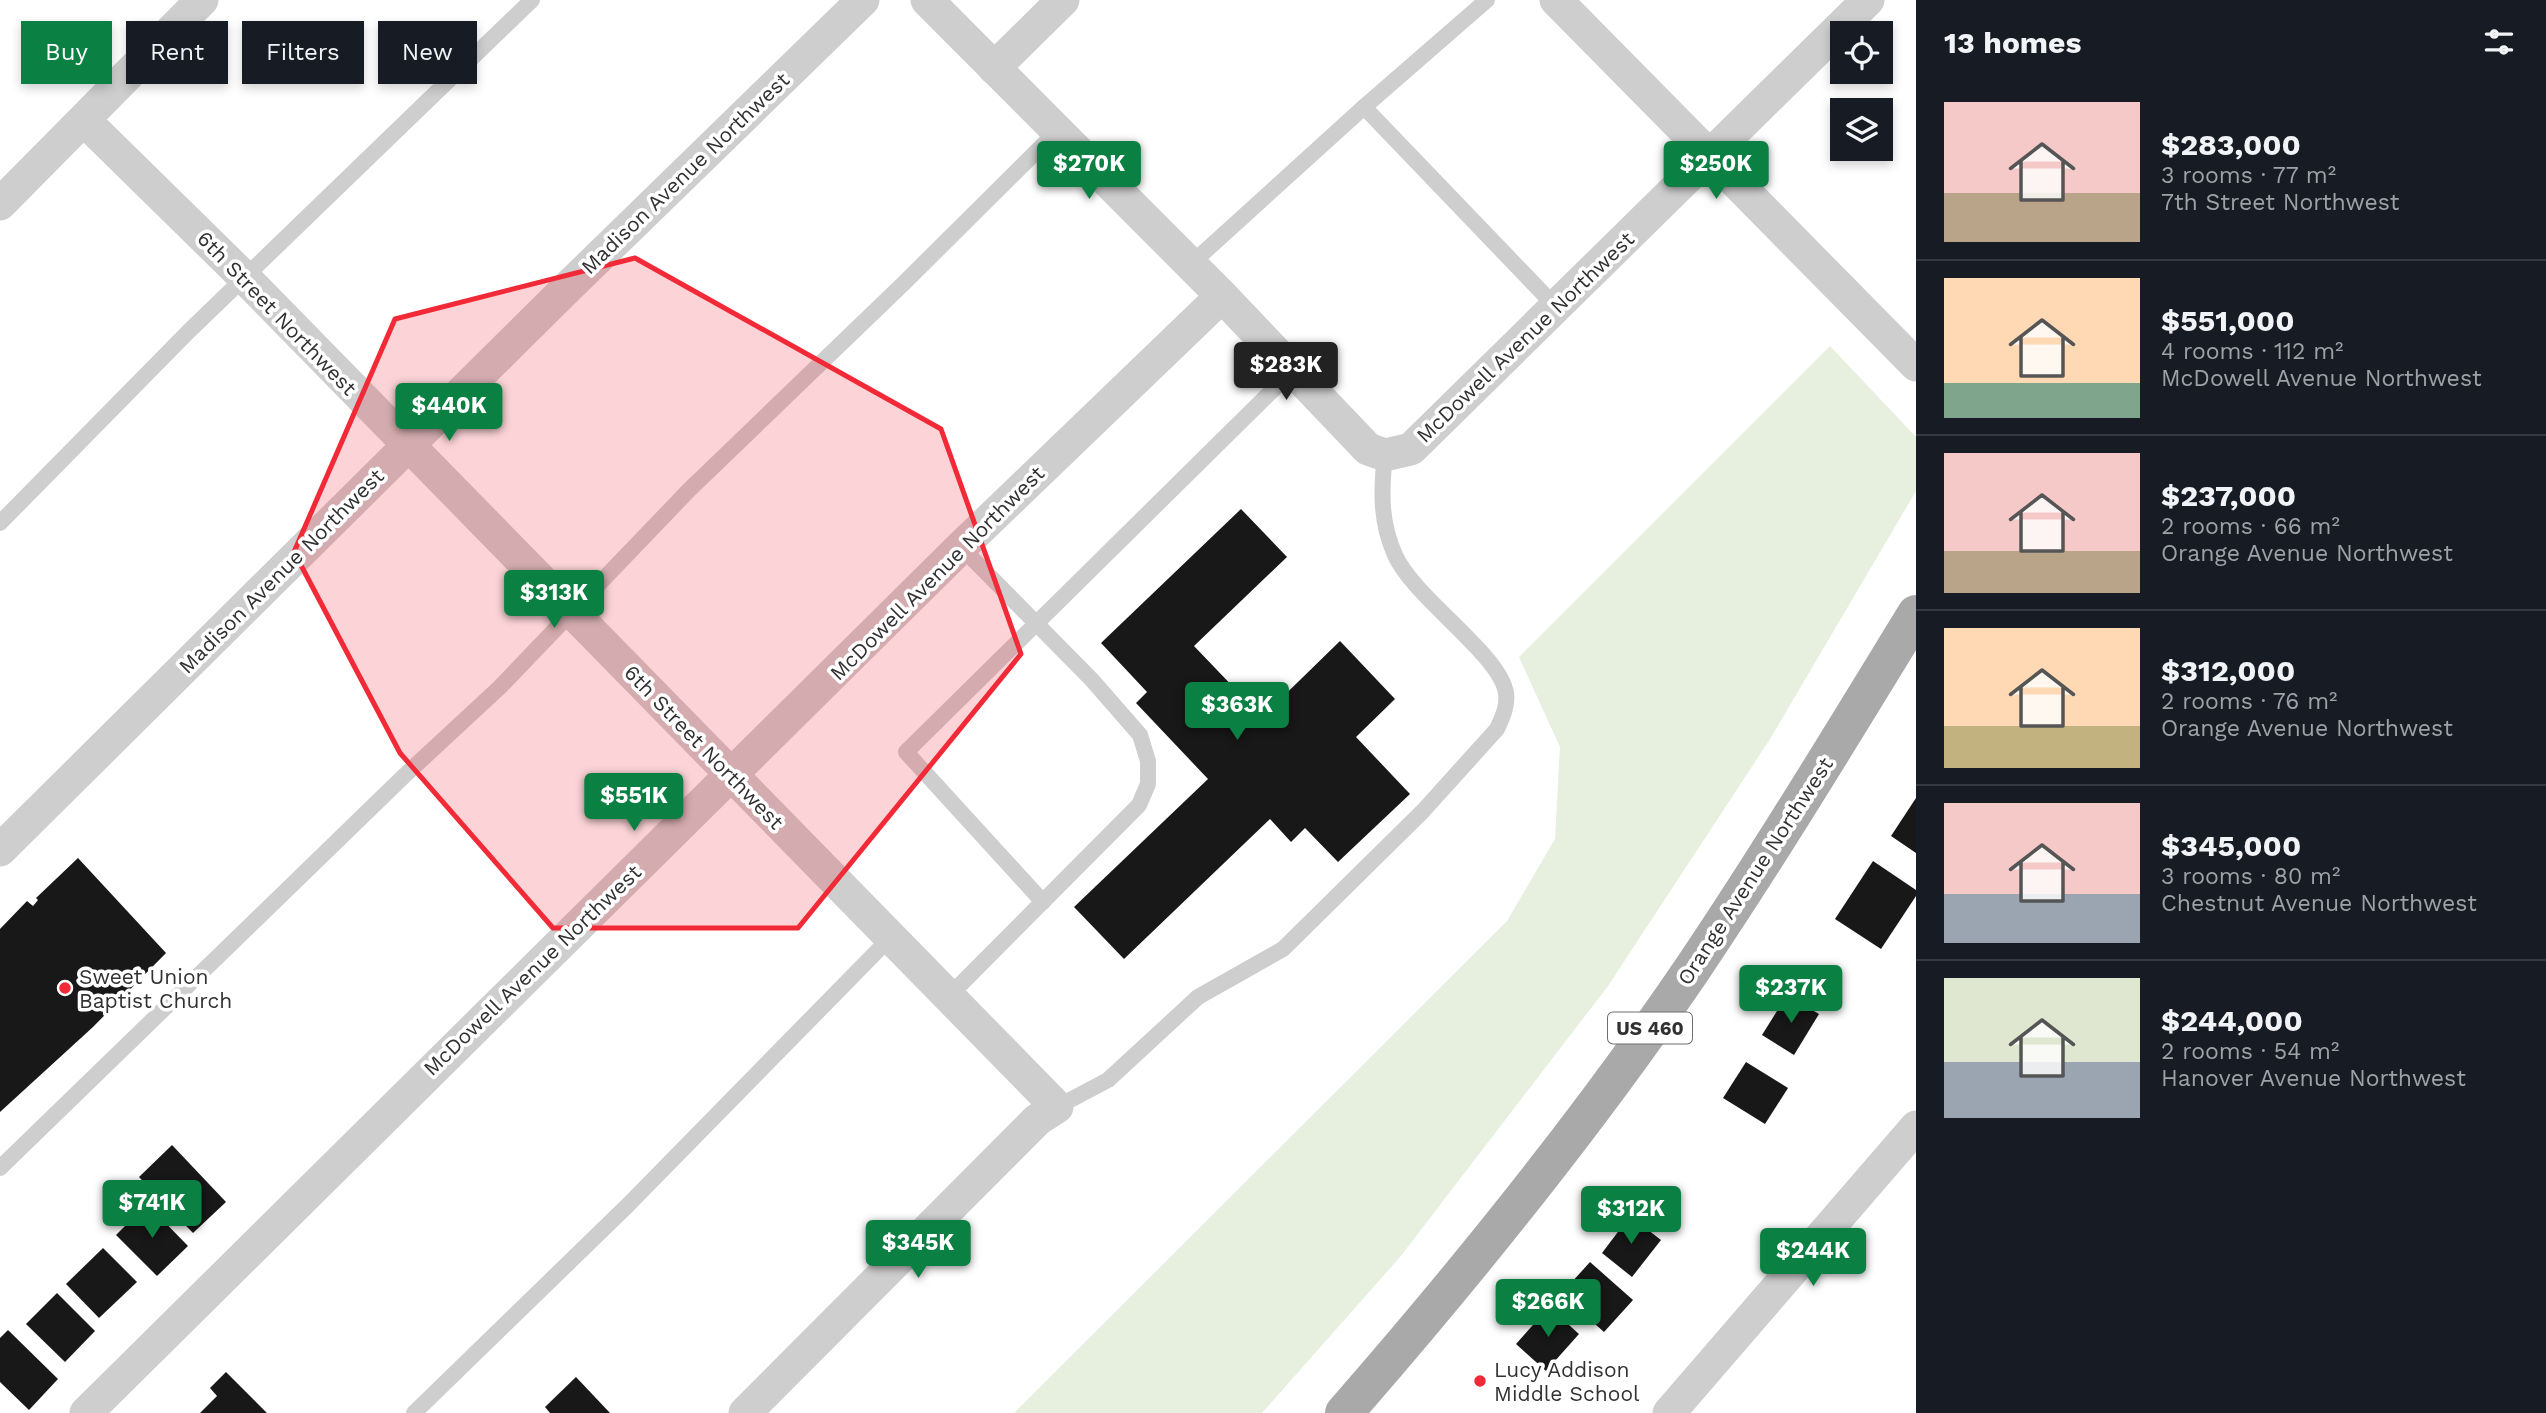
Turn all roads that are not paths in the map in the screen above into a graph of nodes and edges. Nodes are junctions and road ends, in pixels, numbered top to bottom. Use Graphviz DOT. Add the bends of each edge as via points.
graph roads {
  1 [pos="202,0"];
  2 [pos="532,0"];
  3 [pos="863,0"];
  4 [pos="928,0"];
  5 [pos="1063,0"];
  6 [pos="1487,0"];
  7 [pos="1556,0"];
  8 [pos="1868,0"];
  9 [pos="994,68"];
  10 [pos="1364,107"];
  11 [pos="84,120"];
  12 [pos="1057,131"];
  13 [pos="1709,155"];
  14 [pos="0,204"];
  15 [pos="1191,264"];
  16 [pos="245,278"];
  17 [pos="1222,296"];
  18 [pos="1557,308"];
  19 [pos="1916,365"];
  20 [pos="1293,370"];
  21 [pos="407,446"];
  22 [pos="1385,455"];
  23 [pos="0,523"];
  24 [pos="961,547"];
  25 [pos="573,611"];
  26 [pos="1916,614"];
  27 [pos="1035,623"];
  28 [pos="732,775"];
  29 [pos="0,850"];
  30 [pos="1043,902"];
  31 [pos="890,939"];
  32 [pos="948,997"];
  33 [pos="1057,1107"];
  34 [pos="1916,1127"];
  35 [pos="0,1168"];
  36 [pos="86,1413"];
  37 [pos="414,1413"];
  38 [pos="744,1413"];
  39 [pos="1344,1413"];
  40 [pos="1669,1413"];
  1 -- 11 [label="street"];
  2 -- 16 [label="lane"];
  3 -- 21 [label="street, Madison Avenue Northwest"];
  4 -- 9 [label="street"];
  5 -- 9 [label="street"];
  6 -- 10 [label="lane"];
  7 -- 13 [label="street"];
  8 -- 13 [label="street, McDowell Avenue Northwest"];
  9 -- 12 [label="street"];
  10 -- 15 [label="lane"];
  10 -- 18 [label="lane"];
  11 -- 14 [label="street"];
  11 -- 16 [label="street, 6th Street Northwest"];
  12 -- 15 [label="street"];
  12 -- 25 [label="lane" via="689,490"];
  13 -- 18 [label="street, McDowell Avenue Northwest"];
  13 -- 19 [label="street"];
  15 -- 17 [label="street"];
  16 -- 21 [label="street, 6th Street Northwest"];
  16 -- 23 [label="lane"];
  17 -- 20 [label="street"];
  17 -- 24 [label="street, McDowell Avenue Northwest"];
  18 -- 22 [label="street, McDowell Avenue Northwest" via="1411,449"];
  20 -- 22 [label="street" via="1368,449"];
  20 -- 27 [label="lane"];
  21 -- 25 [label="street, 6th Street Northwest"];
  21 -- 29 [label="street, Madison Avenue Northwest"];
  22 -- 33 [label="lane" via="1381,494 1385,529 1396,558 1499,674 1506,694 1497,729 1423,811 1283,949 1198,996 1108,1080"];
  24 -- 27 [label="lane"];
  24 -- 28 [label="street, McDowell Avenue Northwest"];
  25 -- 28 [label="street, 6th Street Northwest"];
  25 -- 35 [label="lane" via="500,687"];
  26 -- 39 [label="main road, Orange Avenue Northwest / US 460" via="1693,968 1603,1094 1466,1271"];
  27 -- 30 [label="lane" via="1140,735 1149,761 1148,784 1139,806"];
  27 -- 30 [label="lane" via="906,752"];
  28 -- 31 [label="street, 6th Street Northwest"];
  28 -- 36 [label="street, McDowell Avenue Northwest"];
  30 -- 32 [label="lane"];
  31 -- 32 [label="street, 6th Street Northwest"];
  31 -- 37 [label="lane" via="628,1205"];
  32 -- 33 [label="street, 6th Street Northwest"];
  33 -- 38 [label="street" via="1037,1120"];
  34 -- 40 [label="street"];
}
